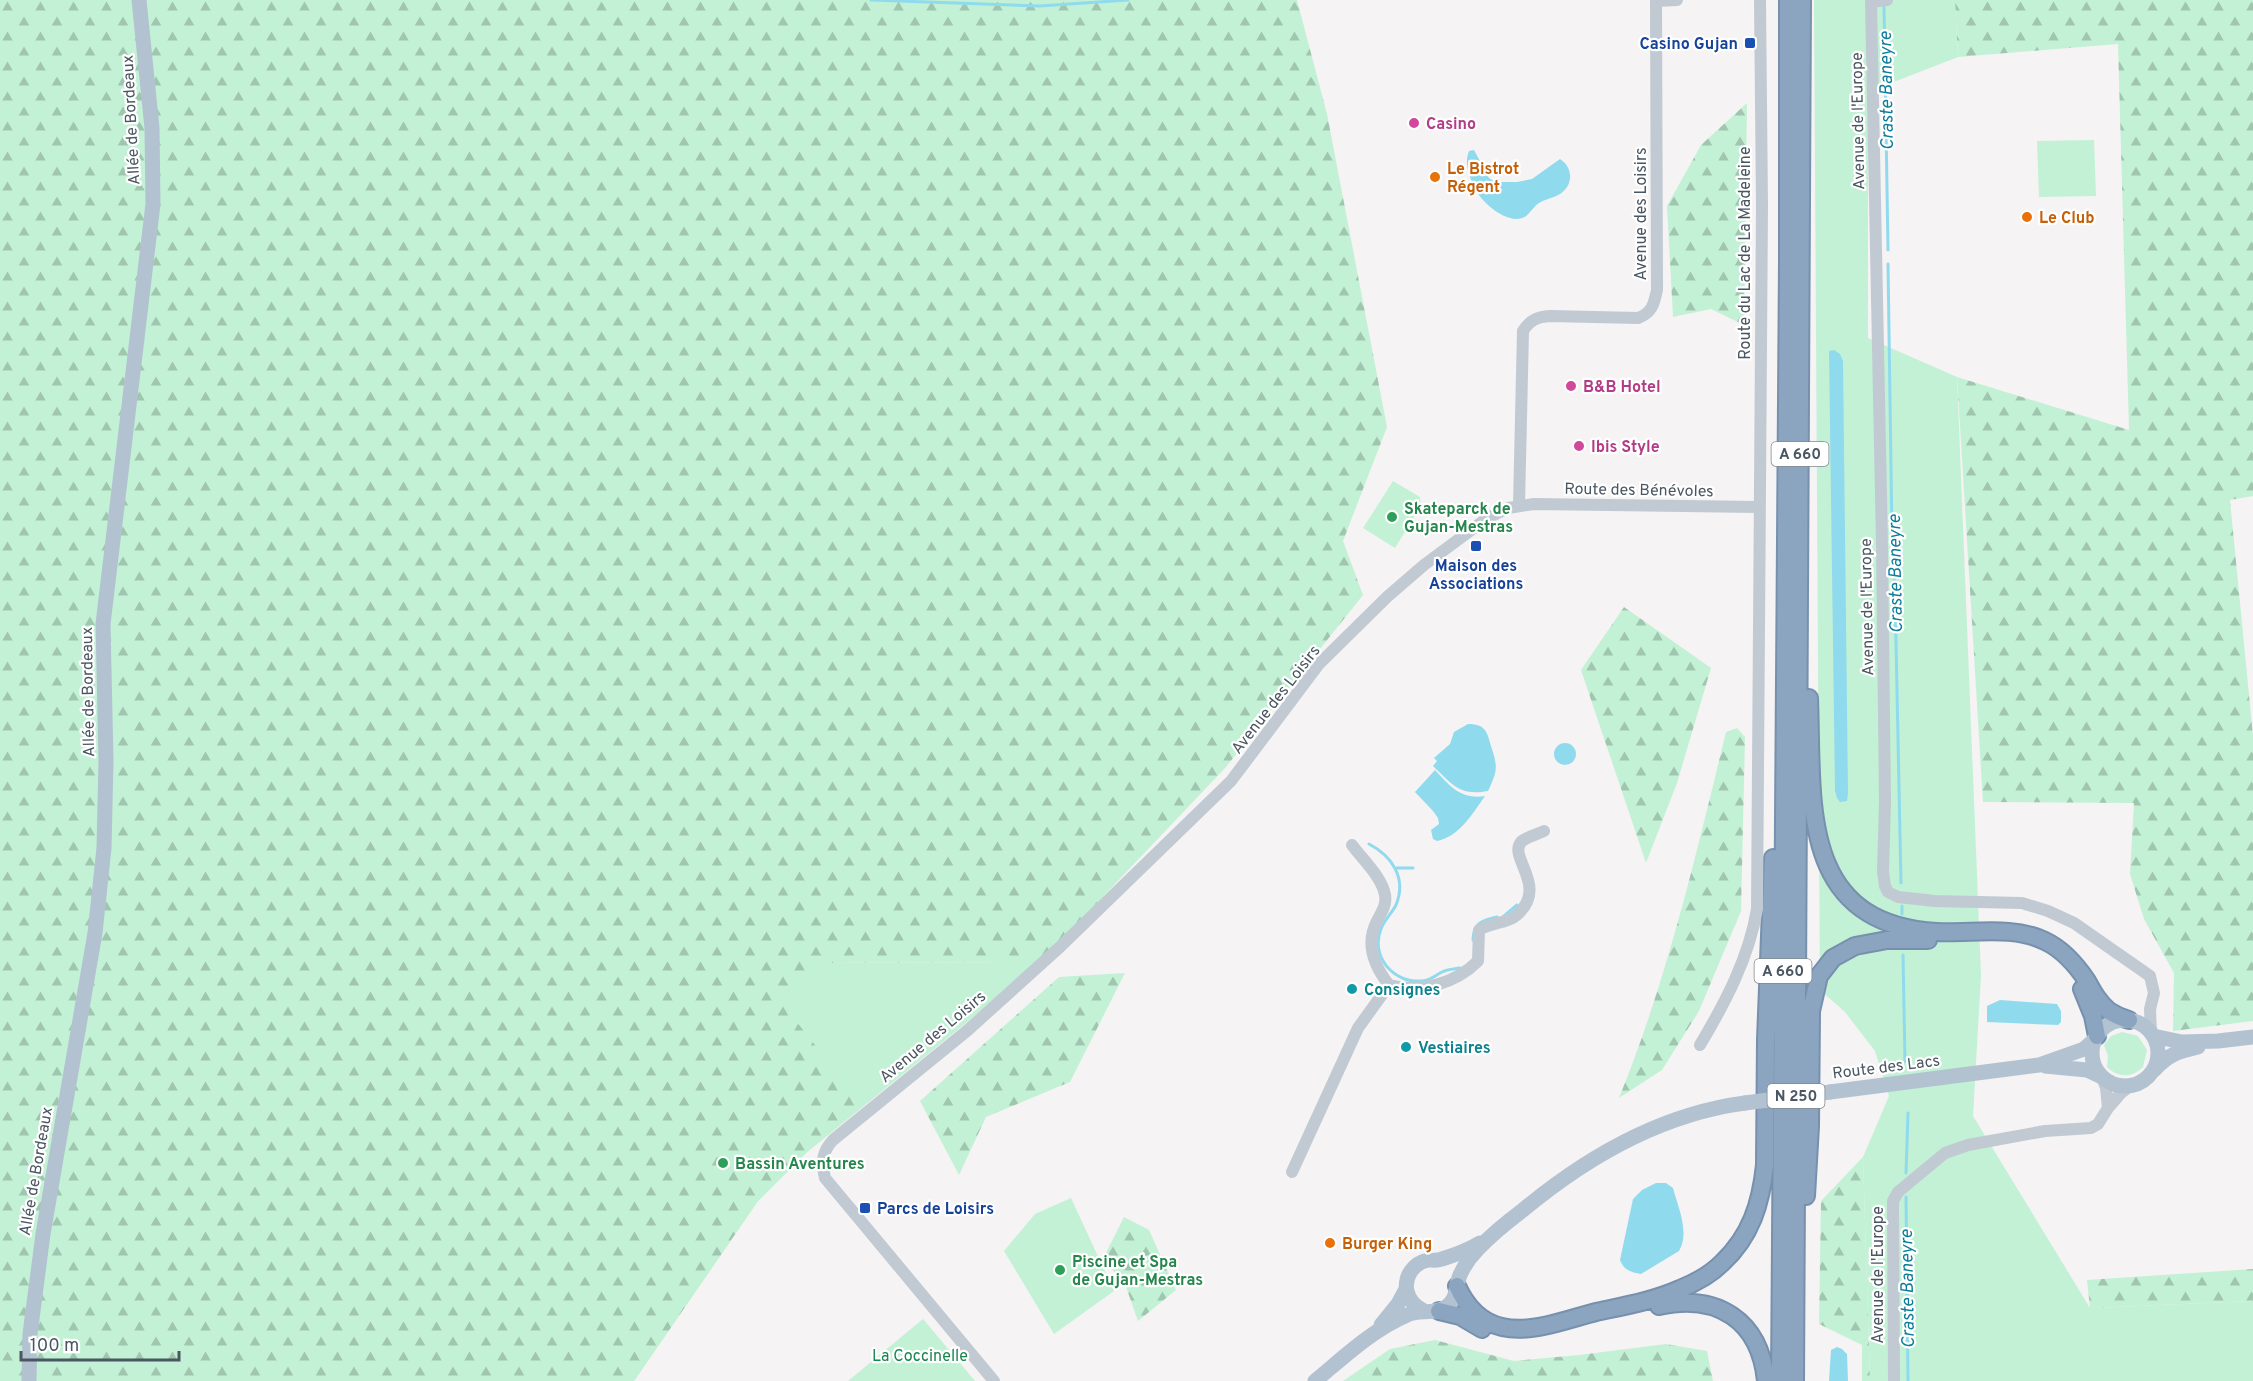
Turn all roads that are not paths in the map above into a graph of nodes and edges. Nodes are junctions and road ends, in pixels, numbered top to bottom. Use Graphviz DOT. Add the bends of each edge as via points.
graph roads {
  1 [pos="139,0"];
  2 [pos="1677,0"];
  3 [pos="1760,0"];
  4 [pos="1788,0"];
  5 [pos="1802,0"];
  6 [pos="1887,0"];
  7 [pos="1656,1"];
  8 [pos="1801,397"];
  9 [pos="1519,505"];
  10 [pos="1758,507"];
  11 [pos="1785,668"];
  12 [pos="1544,831"];
  13 [pos="1352,845"];
  14 [pos="1797,908"];
  15 [pos="1389,985"];
  16 [pos="2150,1010"];
  17 [pos="2131,1021"];
  18 [pos="2152,1034"];
  19 [pos="2253,1036"];
  20 [pos="2096,1038"];
  21 [pos="2218,1041"];
  22 [pos="1700,1045"];
  23 [pos="2039,1065"];
  24 [pos="2154,1071"];
  25 [pos="2102,1077"];
  26 [pos="2130,1086"];
  27 [pos="2108,1107"];
  28 [pos="1292,1172"];
  29 [pos="1488,1238"];
  30 [pos="1438,1261"];
  31 [pos="1788,1279"];
  32 [pos="1458,1286"];
  33 [pos="1406,1288"];
  34 [pos="1432,1311"];
  35 [pos="1377,1330"];
  36 [pos="29,1381"];
  37 [pos="994,1381"];
  38 [pos="1315,1381"];
  39 [pos="1766,1381"];
  40 [pos="1779,1381"];
  41 [pos="1795,1381"];
  42 [pos="1894,1381"];
  1 -- 36 [label="main road, Allée de Bordeaux" via="152,129 153,204 103,624 104,848 95,933 43,1234 30,1334"];
  2 -- 7 [label="street"];
  3 -- 10 [label="street, Route du Lac de La Madeleine"];
  4 -- 11 [label="highway, A 660"];
  5 -- 8 [label="highway, A 660"];
  6 -- 16 [label="street, Avenue de l'Europe" via="1871,2 1885,886 1898,897 2022,903 2060,915 2150,976 2154,993"];
  7 -- 9 [label="street, Avenue des Loisirs" via="1654,304 1638,318 1550,316 1529,322 1523,331"];
  8 -- 14 [label="highway, A 660"];
  8 -- 17 [label="highway" via="1809,559 1813,806 1817,836 1830,873 1862,909 1891,924 1922,931 2021,934 2045,941 2076,966 2102,1005"];
  9 -- 10 [label="street, Route des Bénévoles"];
  9 -- 37 [label="street, Avenue des Loisirs" via="1476,526 1387,597 1319,664 1231,781 985,1015 826,1148 822,1166 830,1185"];
  10 -- 22 [label="street, Route du Lac de La Madeleine" via="1757,909 1747,950"];
  11 -- 31 [label="highway, A 660"];
  11 -- 32 [label="highway" via="1775,788 1765,1165 1757,1211 1749,1230 1721,1265 1682,1289 1532,1328 1505,1328 1485,1321 1467,1304"];
  12 -- 15 [label="street" via="1519,846 1518,855 1530,884 1525,906 1507,921 1479,930 1478,961 1466,974 1418,989"];
  13 -- 15 [label="street" via="1386,897 1371,937 1371,948 1377,970"];
  14 -- 31 [label="highway, N 250"];
  15 -- 28 [label="street" via="1358,1028"];
  16 -- 17 [label="street"];
  16 -- 18 [label="street, Avenue de l'Europe"];
  17 -- 18 [label="main road"];
  17 -- 20 [label="main road" via="2109,1024"];
  18 -- 21 [label="main road" via="2182,1042"];
  18 -- 24 [label="main road" via="2158,1051"];
  19 -- 21 [label="main road"];
  20 -- 23 [label="main road, Route des Lacs" via="2084,1049"];
  20 -- 25 [label="main road" via="2092,1060"];
  20 -- 31 [label="highway" via="2091,1010 2078,983 2061,962 2038,946 1997,940 1887,940 1855,946 1833,958 1818,976 1812,998 1804,1228"];
  21 -- 24 [label="main road" via="2173,1053"];
  23 -- 25 [label="main road, Route des Lacs" via="2087,1070"];
  23 -- 29 [label="main road, Route des Lacs, bridge" via="1745,1103 1681,1118 1619,1143 1584,1164"];
  24 -- 26 [label="main road"];
  25 -- 26 [label="main road" via="2110,1083"];
  25 -- 27 [label="street"];
  26 -- 27 [label="street, Avenue de l'Europe"];
  27 -- 42 [label="street, Avenue de l'Europe" via="2100,1122 2091,1128 2045,1131 1952,1150 1935,1159 1898,1192 1893,1201"];
  29 -- 30 [label="main road, Route des Lacs"];
  29 -- 32 [label="main road, Route des Lacs" via="1466,1265"];
  30 -- 32 [label="main road" via="1452,1270"];
  30 -- 33 [label="main road, Route des Lacs" via="1414,1266"];
  31 -- 40 [label="highway, N 250"];
  31 -- 41 [label="highway, N 250"];
  32 -- 34 [label="main road, Route des Lacs" via="1452,1301"];
  33 -- 34 [label="main road" via="1412,1302"];
  33 -- 35 [label="main road, Route des Lacs"];
  34 -- 35 [label="main road, Route des Lacs" via="1409,1313"];
  34 -- 39 [label="highway" via="1460,1316 1494,1334 1520,1338 1670,1303 1704,1303 1726,1311 1745,1326 1763,1360"];
  35 -- 38 [label="main road, Route des Lacs"];
}
